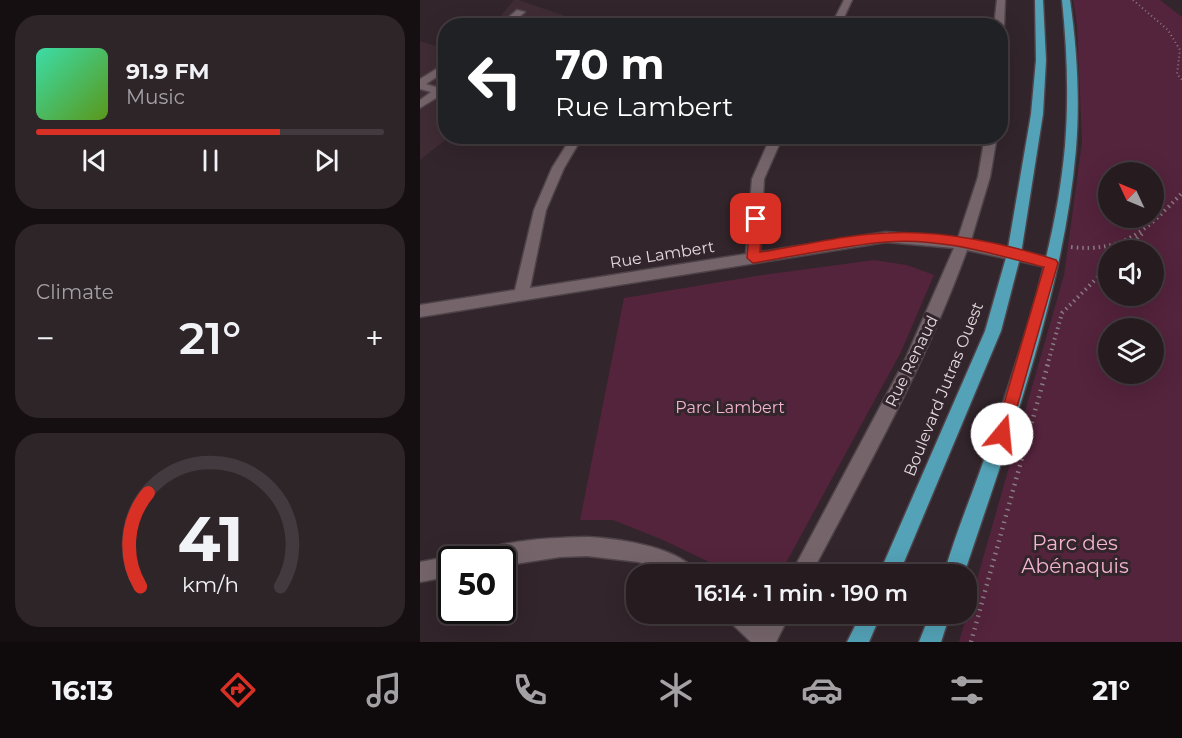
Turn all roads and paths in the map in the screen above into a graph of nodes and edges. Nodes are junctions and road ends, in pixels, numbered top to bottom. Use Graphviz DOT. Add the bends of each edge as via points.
graph roads {
  1 [pos="848,0"];
  2 [pos="1001,0"];
  3 [pos="1039,0"];
  4 [pos="1066,0"];
  5 [pos="1133,0"];
  6 [pos="520,12"];
  7 [pos="512,18"];
  8 [pos="839,18"];
  9 [pos="1000,18"];
  10 [pos="438,72"];
  11 [pos="1182,80"];
  12 [pos="420,85"];
  13 [pos="438,91"];
  14 [pos="438,94"];
  15 [pos="420,105"];
  16 [pos="573,144"];
  17 [pos="773,144"];
  18 [pos="989,144"];
  19 [pos="1182,193"];
  20 [pos="1148,229"];
  21 [pos="1136,240"];
  22 [pos="964,243"];
  23 [pos="1014,254"];
  24 [pos="753,258"];
  25 [pos="1051,263"];
  26 [pos="1098,277"];
  27 [pos="521,295"];
  28 [pos="420,311"];
  29 [pos="516,554"];
  30 [pos="667,564"];
  31 [pos="806,564"];
  32 [pos="893,564"];
  33 [pos="957,564"];
  34 [pos="438,569"];
  35 [pos="420,572"];
  36 [pos="747,624"];
  37 [pos="775,624"];
  38 [pos="866,624"];
  39 [pos="936,624"];
  40 [pos="766,641"];
  41 [pos="858,642"];
  42 [pos="930,642"];
  43 [pos="971,642"];
  1 -- 8 [label="street"];
  2 -- 9 [label="street"];
  3 -- 23 [label="main road, Boulevard Jutras Ouest" via="1041,60 1037,114"];
  4 -- 25 [label="main road" via="1073,69 1072,125 1066,186"];
  5 -- 11 [label="path" via="1168,30 1180,50 1177,74"];
  6 -- 7 [label="street"];
  10 -- 12 [label="street"];
  12 -- 13 [label="street"];
  14 -- 15 [label="street"];
  16 -- 27 [label="street" via="540,210"];
  17 -- 24 [label="street" via="758,179"];
  18 -- 22 [label="street, Rue Renaud"];
  19 -- 20 [label="path"];
  20 -- 21 [label="path"];
  20 -- 25 [label="path" via="1092,251 1070,246"];
  22 -- 23 [label="street, Rue Lambert"];
  22 -- 24 [label="street, Rue Lambert" via="886,237"];
  22 -- 31 [label="street, Rue Renaud" via="912,365"];
  23 -- 25 [label="street, Rue Lambert"];
  23 -- 32 [label="main road, Boulevard Jutras Ouest" via="993,331"];
  24 -- 27 [label="street, Rue Lambert"];
  25 -- 33 [label="main road" via="1002,434"];
  26 -- 43 [label="path" via="1062,313"];
  27 -- 28 [label="street, Rue Lambert"];
  29 -- 30 [label="street" via="587,546 634,551"];
  34 -- 35 [label="street"];
  36 -- 40 [label="street"];
  37 -- 40 [label="street"];
  38 -- 41 [label="main road"];
  39 -- 42 [label="main road"];
}
